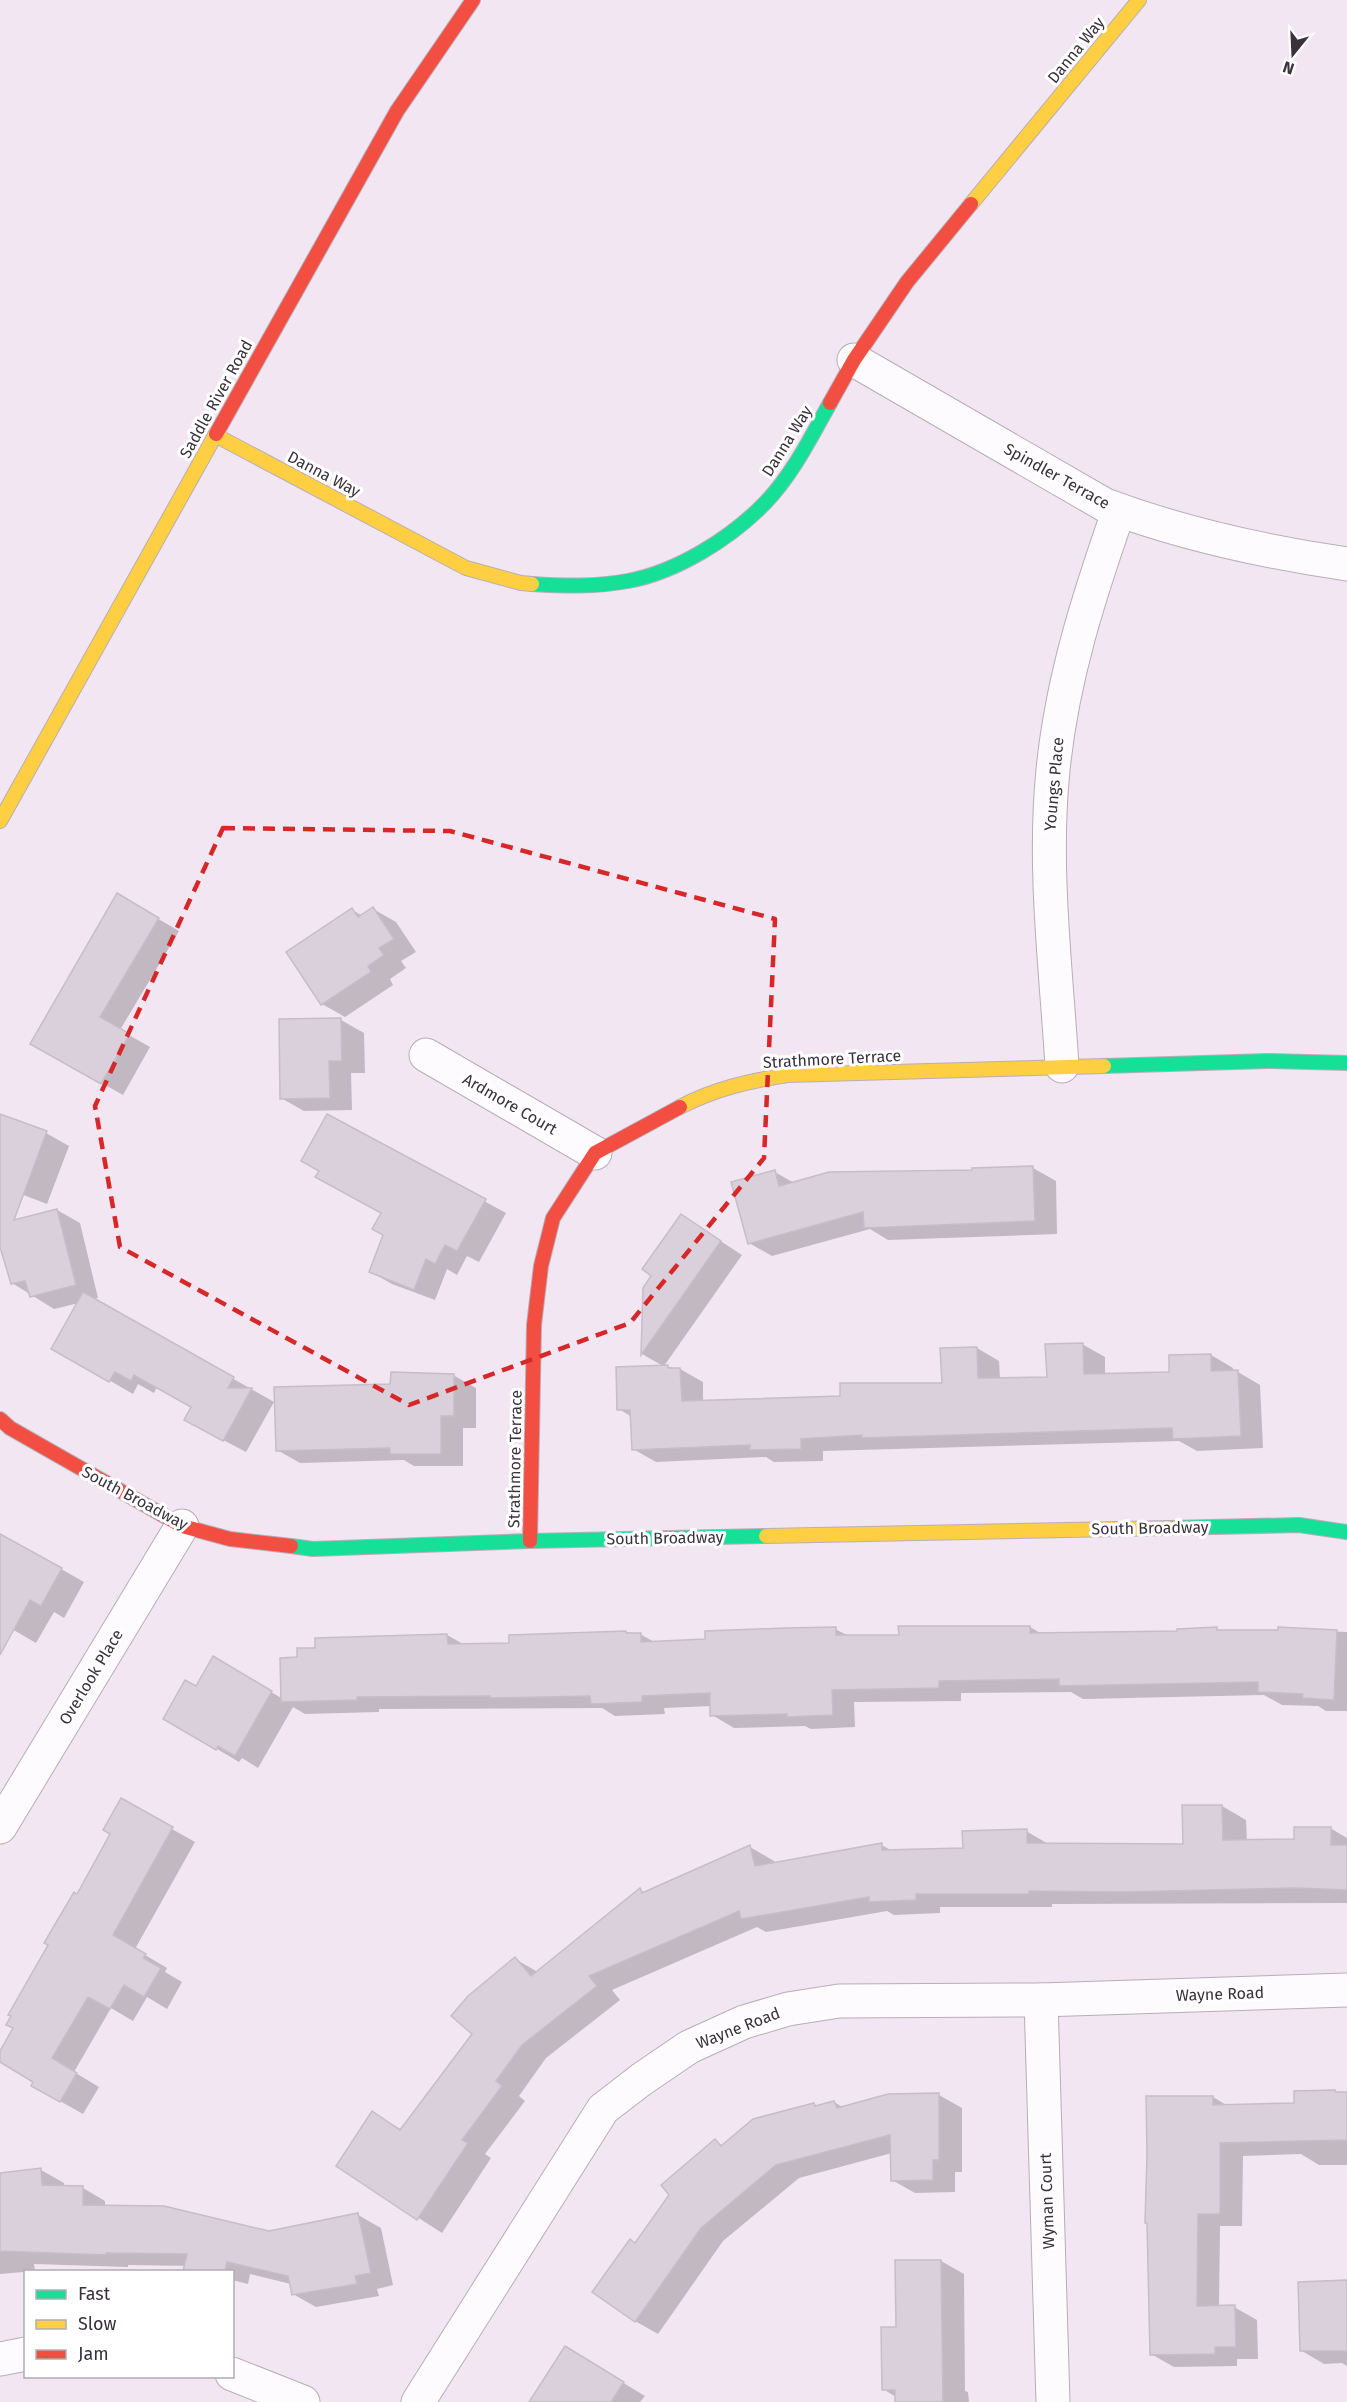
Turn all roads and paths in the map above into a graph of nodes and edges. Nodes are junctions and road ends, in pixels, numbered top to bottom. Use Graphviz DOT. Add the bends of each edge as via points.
graph roads {
  1 [pos="473,0"];
  2 [pos="1139,0"];
  3 [pos="854,360"];
  4 [pos="215,435"];
  5 [pos="1119,510"];
  6 [pos="1347,564"];
  7 [pos="0,821"];
  8 [pos="426,1055"];
  9 [pos="1347,1063"];
  10 [pos="1062,1066"];
  11 [pos="595,1153"];
  12 [pos="3,1424"];
  13 [pos="182,1526"];
  14 [pos="1347,1532"];
  15 [pos="530,1541"];
  16 [pos="0,1827"];
  17 [pos="1347,1990"];
  18 [pos="1041,2000"];
  19 [pos="24,2354"];
  20 [pos="0,2359"];
  21 [pos="234,2375"];
  22 [pos="303,2402"];
  23 [pos="418,2402"];
  24 [pos="1053,2402"];
  1 -- 4 [label="street, Saddle River Road" via="397,111"];
  2 -- 3 [label="street, Danna Way" via="907,282"];
  3 -- 4 [label="street, Danna Way" via="798,460 759,508 728,536 682,562 629,581 572,587 521,583 466,568"];
  3 -- 5 [label="street, Spindler Terrace"];
  4 -- 7 [label="street, Saddle River Road"];
  5 -- 6 [label="street, Spindler Terrace" via="1254,549"];
  5 -- 10 [label="street, Youngs Place" via="1086,603 1065,686 1053,771 1049,856"];
  8 -- 11 [label="street, Ardmore Court"];
  9 -- 10 [label="street, Strathmore Terrace"];
  10 -- 11 [label="street, Strathmore Terrace" via="788,1075 741,1082 695,1099"];
  11 -- 15 [label="street, Strathmore Terrace" via="553,1218 541,1266 534,1325"];
  12 -- 13 [label="street, South Broadway"];
  13 -- 15 [label="street, South Broadway" via="230,1539 313,1549"];
  13 -- 16 [label="street, Overlook Place"];
  14 -- 15 [label="street, South Broadway" via="1299,1525"];
  17 -- 18 [label="street, Wayne Road"];
  18 -- 23 [label="street, Wayne Road" via="838,2001 744,2022 689,2047 603,2109"];
  18 -- 24 [label="street, Wyman Court"];
  19 -- 20 [label="street"];
  21 -- 22 [label="street"];
}
